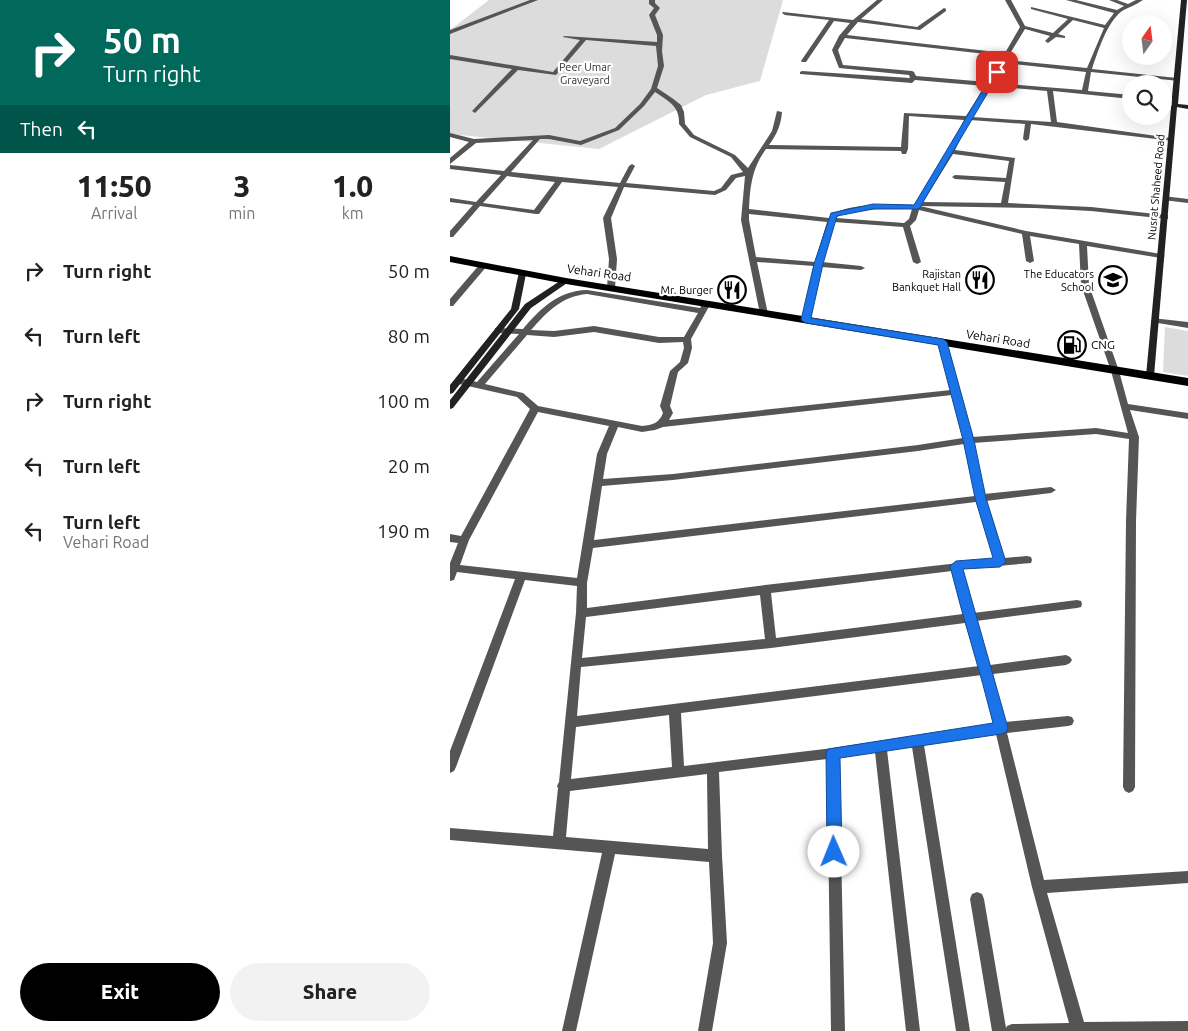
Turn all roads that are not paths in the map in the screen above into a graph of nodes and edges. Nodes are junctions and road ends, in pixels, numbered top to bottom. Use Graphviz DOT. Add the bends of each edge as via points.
graph roads {
  1 [pos="535,0"];
  2 [pos="652,0"];
  3 [pos="880,0"];
  4 [pos="1008,0"];
  5 [pos="1069,0"];
  6 [pos="1112,0"];
  7 [pos="1140,0"];
  8 [pos="1184,0"];
  9 [pos="1129,6"];
  10 [pos="1033,8"];
  11 [pos="944,10"];
  12 [pos="1118,12"];
  13 [pos="785,13"];
  14 [pos="1185,13"];
  15 [pos="1072,18"];
  16 [pos="833,19"];
  17 [pos="855,21"];
  18 [pos="1023,27"];
  19 [pos="1108,27"];
  20 [pos="450,32"];
  21 [pos="1055,34"];
  22 [pos="842,36"];
  23 [pos="566,37"];
  24 [pos="1063,37"];
  25 [pos="584,39"];
  26 [pos="1048,41"];
  27 [pos="658,44"];
  28 [pos="450,57"];
  29 [pos="1005,58"];
  30 [pos="804,60"];
  31 [pos="517,67"];
  32 [pos="1089,69"];
  33 [pos="802,73"];
  34 [pos="913,78"];
  35 [pos="1177,80"];
  36 [pos="990,84"];
  37 [pos="654,89"];
  38 [pos="1050,89"];
  39 [pos="1084,92"];
  40 [pos="1122,96"];
  41 [pos="1172,102"];
  42 [pos="1175,103"];
  43 [pos="1188,107"];
  44 [pos="475,111"];
  45 [pos="779,112"];
  46 [pos="968,119"];
  47 [pos="1028,122"];
  48 [pos="1054,124"];
  49 [pos="450,135"];
  50 [pos="538,138"];
  51 [pos="1026,139"];
  52 [pos="1172,140"];
  53 [pos="474,141"];
  54 [pos="766,147"];
  55 [pos="951,152"];
  56 [pos="450,162"];
  57 [pos="632,166"];
  58 [pos="450,167"];
  59 [pos="506,174"];
  60 [pos="749,174"];
  61 [pos="955,177"];
  62 [pos="560,180"];
  63 [pos="1008,180"];
  64 [pos="622,185"];
  65 [pos="1166,198"];
  66 [pos="450,200"];
  67 [pos="1188,201"];
  68 [pos="479,204"];
  69 [pos="917,205"];
  70 [pos="1004,206"];
  71 [pos="745,211"];
  72 [pos="1165,217"];
  73 [pos="832,220"];
  74 [pos="906,225"];
  75 [pos="1026,233"];
  76 [pos="450,235"];
  77 [pos="1083,244"];
  78 [pos="1161,256"];
  79 [pos="753,258"];
  80 [pos="450,259"];
  81 [pos="1030,260"];
  82 [pos="917,262"];
  83 [pos="818,264"];
  84 [pos="483,266"];
  85 [pos="861,268"];
  86 [pos="522,274"];
  87 [pos="566,281"];
  88 [pos="611,288"];
  89 [pos="450,304"];
  90 [pos="705,307"];
  91 [pos="764,314"];
  92 [pos="806,320"];
  93 [pos="1155,320"];
  94 [pos="1188,325"];
  95 [pos="498,330"];
  96 [pos="508,331"];
  97 [pos="526,332"];
  98 [pos="687,339"];
  99 [pos="943,342"];
  100 [pos="1116,371"];
  101 [pos="450,375"];
  102 [pos="1150,376"];
  103 [pos="463,381"];
  104 [pos="1188,382"];
  105 [pos="479,386"];
  106 [pos="450,391"];
  107 [pos="956,392"];
  108 [pos="450,406"];
  109 [pos="1124,406"];
  110 [pos="535,408"];
  111 [pos="1188,416"];
  112 [pos="615,423"];
  113 [pos="664,424"];
  114 [pos="1134,437"];
  115 [pos="968,440"];
  116 [pos="597,483"];
  117 [pos="1052,490"];
  118 [pos="980,498"];
  119 [pos="450,538"];
  120 [pos="464,540"];
  121 [pos="587,546"];
  122 [pos="1027,560"];
  123 [pos="1000,562"];
  124 [pos="956,566"];
  125 [pos="452,572"];
  126 [pos="521,576"];
  127 [pos="582,583"];
  128 [pos="765,589"];
  129 [pos="1077,604"];
  130 [pos="581,613"];
  131 [pos="969,617"];
  132 [pos="771,643"];
  133 [pos="1066,660"];
  134 [pos="576,663"];
  135 [pos="986,670"];
  136 [pos="675,710"];
  137 [pos="1068,721"];
  138 [pos="571,722"];
  139 [pos="1001,728"];
  140 [pos="917,740"];
  141 [pos="880,746"];
  142 [pos="833,753"];
  143 [pos="450,767"];
  144 [pos="713,768"];
  145 [pos="678,772"];
  146 [pos="563,786"];
  147 [pos="1129,787"];
  148 [pos="451,835"];
  149 [pos="559,842"];
  150 [pos="610,847"];
  151 [pos="715,856"];
  152 [pos="1188,878"];
  153 [pos="1039,887"];
  154 [pos="977,899"];
  155 [pos="1188,1028"];
  156 [pos="1079,1030"];
  157 [pos="569,1031"];
  158 [pos="705,1031"];
  159 [pos="838,1031"];
  160 [pos="912,1031"];
  161 [pos="962,1031"];
  162 [pos="999,1031"];
  163 [pos="1012,1031"];
  1 -- 20 [label="street"];
  2 -- 27 [label="street" via="657,8 652,15 660,35"];
  3 -- 17 [label="street"];
  4 -- 18 [label="street"];
  5 -- 12 [label="street"];
  6 -- 9 [label="street"];
  7 -- 9 [label="street"];
  8 -- 14 [label="street, Nusrat Shaheed Road"];
  9 -- 12 [label="street"];
  10 -- 15 [label="street"];
  11 -- 17 [label="street" via="918,29"];
  12 -- 19 [label="street"];
  13 -- 16 [label="street"];
  14 -- 35 [label="street, Nusrat Shaheed Road"];
  15 -- 19 [label="street"];
  15 -- 21 [label="street"];
  16 -- 17 [label="street"];
  16 -- 30 [label="street"];
  17 -- 22 [label="street"];
  18 -- 21 [label="street"];
  18 -- 29 [label="street"];
  19 -- 32 [label="street" via="1097,44"];
  21 -- 24 [label="street"];
  21 -- 26 [label="street"];
  22 -- 29 [label="street"];
  22 -- 34 [label="street" via="835,50 841,67 912,73"];
  23 -- 25 [label="street"];
  25 -- 27 [label="street"];
  25 -- 31 [label="street" via="554,74"];
  27 -- 37 [label="street" via="661,66"];
  28 -- 31 [label="street"];
  29 -- 32 [label="street"];
  29 -- 36 [label="street"];
  31 -- 44 [label="street"];
  32 -- 35 [label="street"];
  32 -- 39 [label="street"];
  33 -- 34 [label="street" via="912,81"];
  34 -- 36 [label="street"];
  35 -- 42 [label="street, Nusrat Shaheed Road"];
  36 -- 38 [label="street"];
  36 -- 46 [label="street"];
  37 -- 50 [label="street" via="618,129 581,143"];
  37 -- 60 [label="street" via="679,106 684,114 682,124 692,136 733,156"];
  38 -- 39 [label="street"];
  38 -- 48 [label="street"];
  39 -- 40 [label="street"];
  41 -- 42 [label="street"];
  42 -- 43 [label="street"];
  42 -- 52 [label="street, Nusrat Shaheed Road"];
  45 -- 54 [label="street" via="775,133"];
  46 -- 47 [label="street"];
  46 -- 54 [label="street" via="906,114 904,151"];
  46 -- 55 [label="street"];
  47 -- 48 [label="street"];
  47 -- 51 [label="street"];
  48 -- 52 [label="street"];
  49 -- 53 [label="street"];
  50 -- 53 [label="street"];
  50 -- 59 [label="street"];
  52 -- 65 [label="street, Nusrat Shaheed Road"];
  53 -- 56 [label="street"];
  54 -- 60 [label="street"];
  55 -- 63 [label="street" via="1013,159"];
  55 -- 69 [label="street"];
  57 -- 64 [label="street"];
  58 -- 59 [label="street"];
  59 -- 62 [label="street"];
  59 -- 68 [label="street"];
  60 -- 64 [label="street" via="731,176 724,190 715,192"];
  60 -- 71 [label="street"];
  61 -- 63 [label="street"];
  62 -- 64 [label="street"];
  62 -- 68 [label="street" via="536,212"];
  63 -- 70 [label="street"];
  64 -- 88 [label="street" via="607,218 614,259"];
  65 -- 67 [label="street"];
  65 -- 72 [label="street, Nusrat Shaheed Road"];
  66 -- 68 [label="street"];
  68 -- 76 [label="street"];
  69 -- 70 [label="street"];
  69 -- 73 [label="street" via="840,212 834,214"];
  69 -- 74 [label="street" via="912,220"];
  69 -- 75 [label="street"];
  70 -- 72 [label="street" via="1091,209"];
  71 -- 73 [label="street"];
  71 -- 79 [label="street"];
  72 -- 78 [label="street, Nusrat Shaheed Road"];
  73 -- 74 [label="street"];
  73 -- 83 [label="street"];
  74 -- 82 [label="street"];
  75 -- 77 [label="street"];
  75 -- 81 [label="street"];
  77 -- 78 [label="street"];
  77 -- 100 [label="street" via="1085,285"];
  78 -- 93 [label="street, Nusrat Shaheed Road"];
  79 -- 83 [label="street"];
  79 -- 91 [label="street"];
  80 -- 84 [label="main road, Vehari Road"];
  83 -- 85 [label="street"];
  83 -- 92 [label="street"];
  84 -- 86 [label="main road, Vehari Road"];
  84 -- 89 [label="street"];
  86 -- 87 [label="main road, Vehari Road"];
  86 -- 95 [label="street" via="515,309"];
  87 -- 88 [label="main road, Vehari Road"];
  87 -- 96 [label="street" via="528,306"];
  88 -- 90 [label="main road, Vehari Road"];
  90 -- 91 [label="main road, Vehari Road"];
  90 -- 97 [label="street" via="578,292 551,304"];
  90 -- 98 [label="street"];
  91 -- 92 [label="main road, Vehari Road"];
  92 -- 99 [label="main road, Vehari Road"];
  93 -- 94 [label="street"];
  93 -- 102 [label="street, Nusrat Shaheed Road"];
  95 -- 96 [label="street"];
  95 -- 103 [label="street"];
  96 -- 97 [label="street"];
  96 -- 103 [label="street"];
  97 -- 98 [label="street" via="554,334 594,329 659,340"];
  97 -- 105 [label="street"];
  98 -- 113 [label="street" via="684,363 674,371"];
  99 -- 100 [label="main road, Vehari Road"];
  99 -- 107 [label="street"];
  100 -- 102 [label="main road, Vehari Road"];
  100 -- 109 [label="street"];
  101 -- 103 [label="street"];
  102 -- 104 [label="main road, Vehari Road"];
  103 -- 105 [label="street"];
  103 -- 106 [label="street"];
  103 -- 108 [label="street"];
  105 -- 110 [label="street" via="520,395"];
  107 -- 113 [label="street"];
  107 -- 115 [label="street"];
  109 -- 111 [label="street"];
  109 -- 114 [label="street"];
  110 -- 112 [label="street"];
  110 -- 120 [label="street"];
  112 -- 113 [label="street" via="642,429"];
  112 -- 116 [label="street" via="602,454"];
  114 -- 115 [label="street" via="1096,431"];
  114 -- 147 [label="street"];
  115 -- 116 [label="street" via="673,477"];
  115 -- 118 [label="street"];
  116 -- 121 [label="street"];
  117 -- 118 [label="street"];
  118 -- 121 [label="street"];
  118 -- 123 [label="street"];
  119 -- 120 [label="street"];
  120 -- 125 [label="street"];
  121 -- 127 [label="street"];
  122 -- 123 [label="street"];
  123 -- 124 [label="street"];
  124 -- 128 [label="street"];
  124 -- 131 [label="street"];
  125 -- 126 [label="street"];
  126 -- 127 [label="street"];
  126 -- 143 [label="street"];
  127 -- 130 [label="street"];
  128 -- 130 [label="street"];
  128 -- 132 [label="street"];
  129 -- 131 [label="street"];
  130 -- 134 [label="street"];
  131 -- 132 [label="street"];
  131 -- 135 [label="street"];
  132 -- 134 [label="street"];
  133 -- 135 [label="street"];
  134 -- 138 [label="street"];
  135 -- 136 [label="street"];
  135 -- 139 [label="street"];
  136 -- 138 [label="street"];
  136 -- 145 [label="street"];
  137 -- 139 [label="street"];
  138 -- 146 [label="street"];
  139 -- 140 [label="street"];
  139 -- 153 [label="street"];
  140 -- 141 [label="street"];
  140 -- 161 [label="street"];
  141 -- 142 [label="street"];
  141 -- 160 [label="street"];
  142 -- 144 [label="street"];
  142 -- 159 [label="street"];
  144 -- 145 [label="street"];
  144 -- 151 [label="street"];
  145 -- 146 [label="street"];
  146 -- 149 [label="street"];
  148 -- 149 [label="street"];
  149 -- 150 [label="street"];
  150 -- 151 [label="street"];
  150 -- 157 [label="street"];
  151 -- 158 [label="street" via="720,943"];
  152 -- 153 [label="street"];
  153 -- 156 [label="street"];
  154 -- 162 [label="street"];
  155 -- 156 [label="street"];
  156 -- 163 [label="street"];
}
